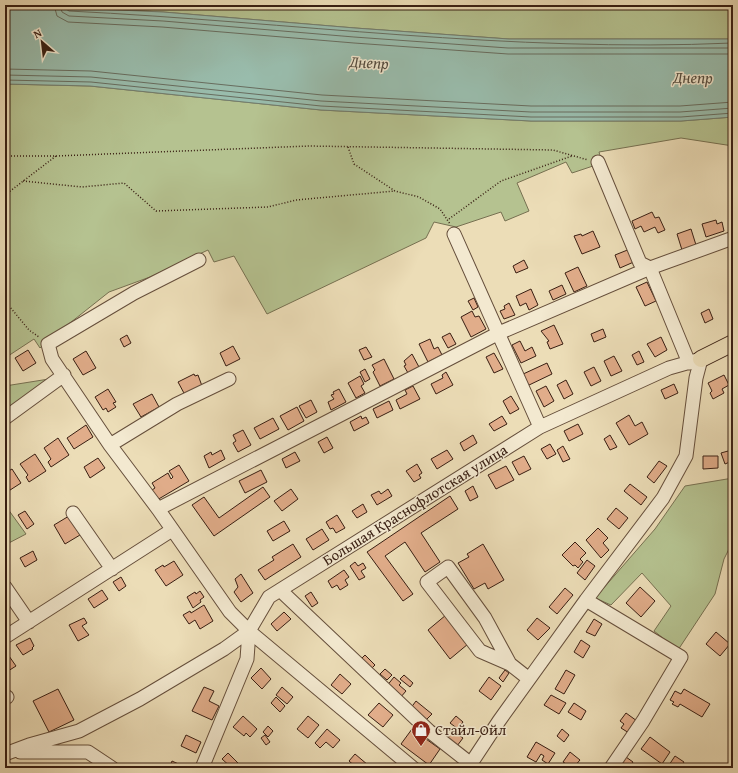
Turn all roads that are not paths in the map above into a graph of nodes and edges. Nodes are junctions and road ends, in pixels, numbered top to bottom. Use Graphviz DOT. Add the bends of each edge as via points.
graph roads {
  1 [pos="598,162"];
  2 [pos="454,234"];
  3 [pos="733,238"];
  4 [pos="199,260"];
  5 [pos="650,268"];
  6 [pos="499,333"];
  7 [pos="733,343"];
  8 [pos="695,361"];
  9 [pos="64,375"];
  10 [pos="229,379"];
  11 [pos="5,418"];
  12 [pos="540,427"];
  13 [pos="110,445"];
  14 [pos="158,509"];
  15 [pos="73,513"];
  16 [pos="172,530"];
  17 [pos="112,569"];
  18 [pos="5,587"];
  19 [pos="280,590"];
  20 [pos="586,600"];
  21 [pos="29,622"];
  22 [pos="249,631"];
  23 [pos="5,637"];
  24 [pos="510,664"];
  25 [pos="529,679"];
  26 [pos="9,753"];
  27 [pos="469,766"];
  28 [pos="112,768"];
  29 [pos="202,768"];
  30 [pos="413,768"];
  31 [pos="611,768"];
  1 -- 5 [label="street" via="640,263"];
  2 -- 6 [label="street"];
  3 -- 5 [label="street"];
  4 -- 9 [label="street" via="134,293 48,344 52,359"];
  5 -- 6 [label="street"];
  5 -- 8 [label="street"];
  6 -- 12 [label="street"];
  6 -- 14 [label="street"];
  7 -- 8 [label="main road, Большая Краснофлотская улица"];
  8 -- 12 [label="street, Большая Краснофлотская улица" via="669,368"];
  8 -- 20 [label="street" via="696,378 686,456 663,498"];
  9 -- 11 [label="street"];
  9 -- 13 [label="street"];
  10 -- 13 [label="street" via="177,404"];
  12 -- 19 [label="street, Большая Краснофлотская улица"];
  13 -- 14 [label="street"];
  14 -- 16 [label="street"];
  15 -- 17 [label="street"];
  16 -- 17 [label="street"];
  16 -- 22 [label="street" via="230,612"];
  17 -- 21 [label="street"];
  18 -- 21 [label="street"];
  19 -- 22 [label="street, Большая Краснофлотская улица" via="269,597"];
  19 -- 27 [label="street"];
  20 -- 25 [label="street"];
  20 -- 31 [label="street" via="680,657 643,721"];
  21 -- 23 [label="street"];
  22 -- 26 [label="street" via="224,649 140,699 79,731"];
  22 -- 29 [label="street, Большая Краснофлотская улица" via="247,658"];
  22 -- 30 [label="street"];
  24 -- 24 [label="street" via="485,618 448,567 427,582 480,651"];
  24 -- 25 [label="street"];
  25 -- 27 [label="street"];
  26 -- 28 [label="street" via="88,752"];
}
